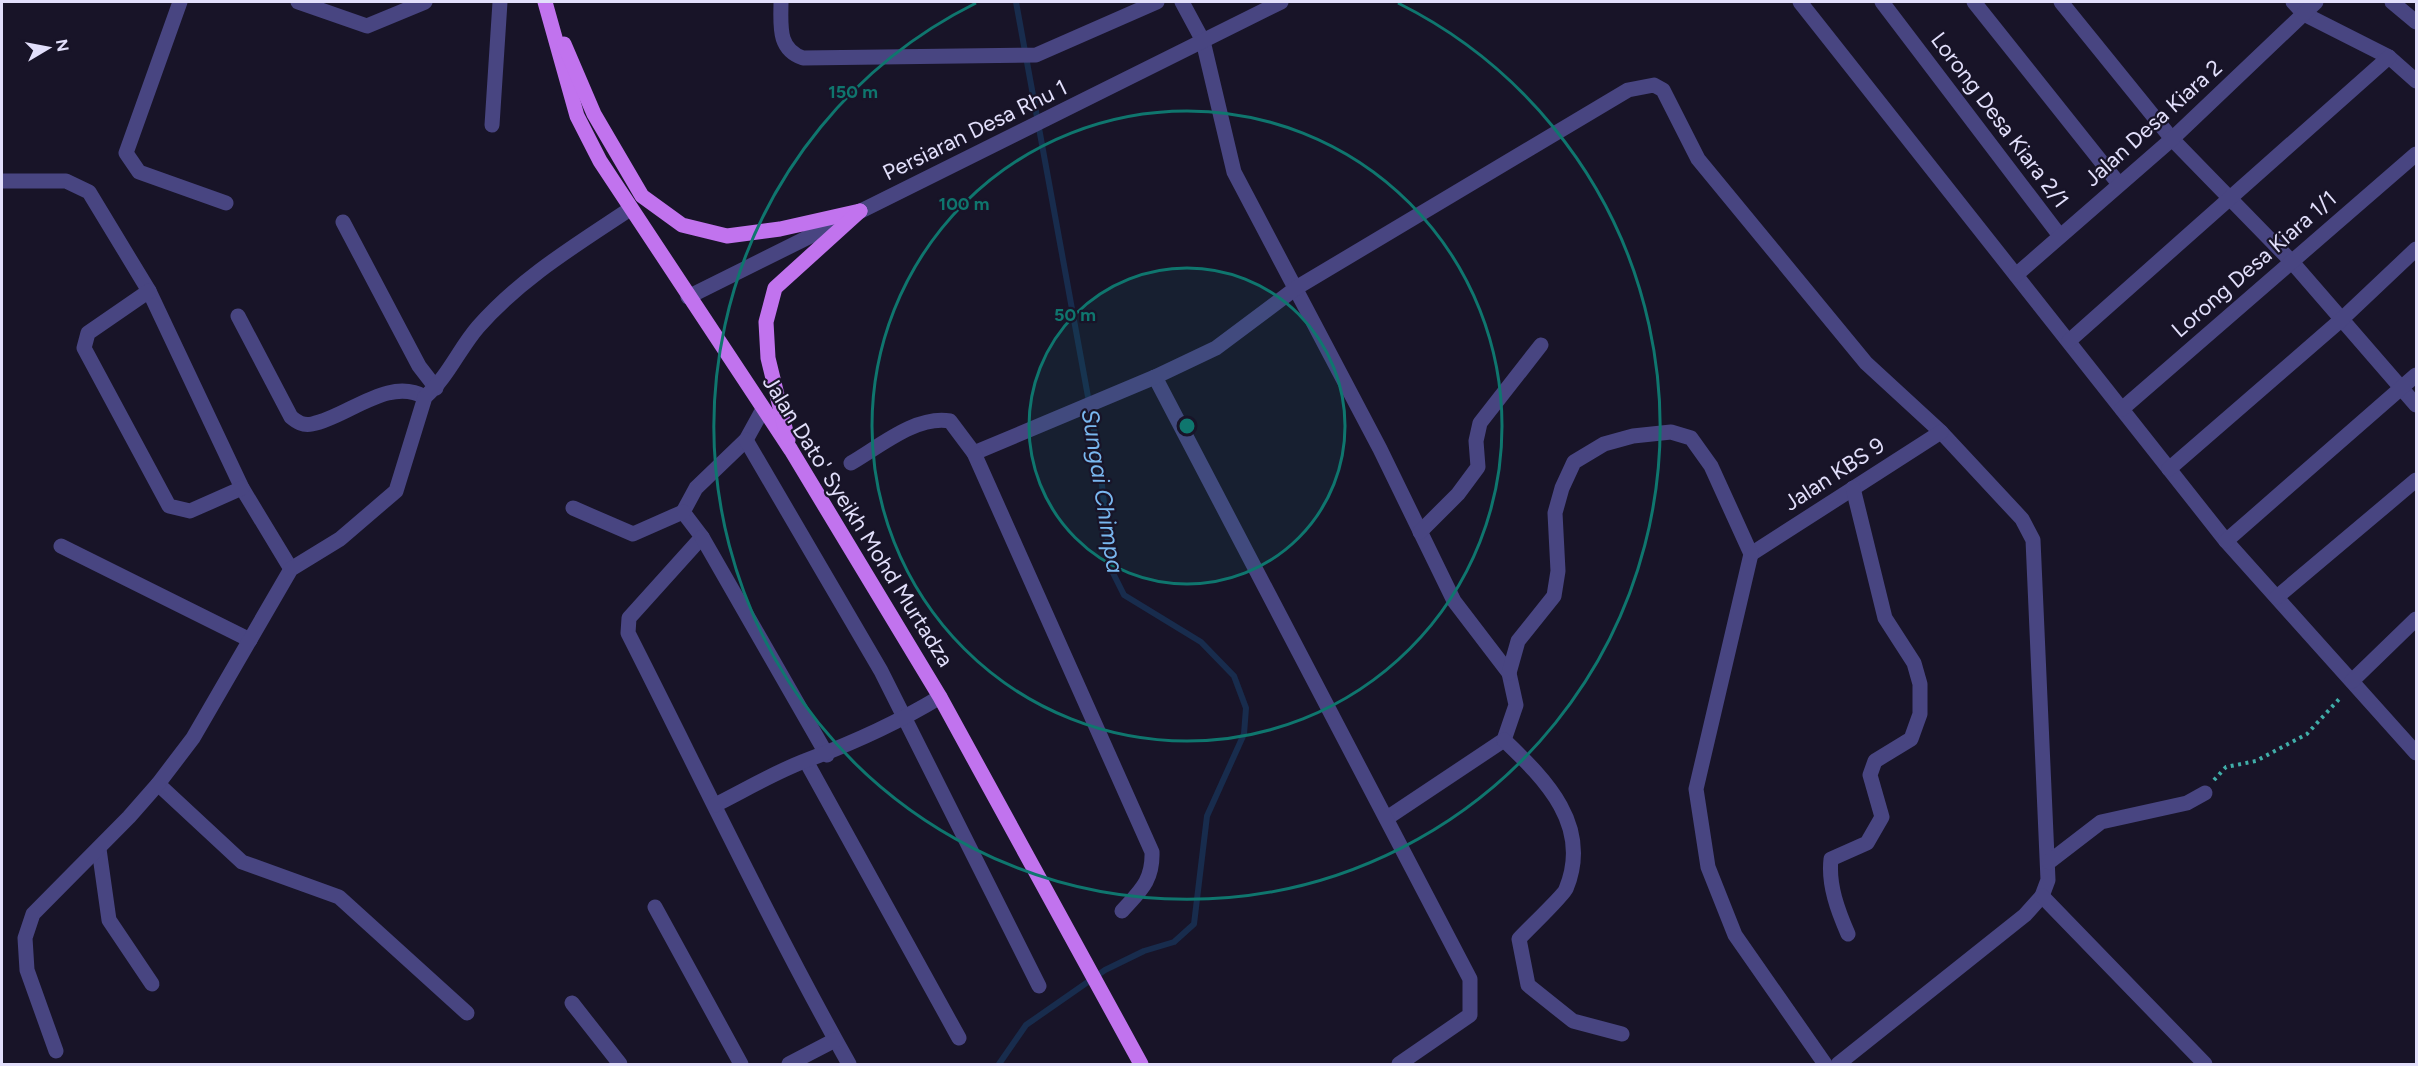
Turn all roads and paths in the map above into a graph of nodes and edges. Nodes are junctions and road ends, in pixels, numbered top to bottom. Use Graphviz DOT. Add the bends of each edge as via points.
graph roads {
  1 [pos="180,2"];
  2 [pos="298,2"];
  3 [pos="425,2"];
  4 [pos="500,2"];
  5 [pos="546,2"];
  6 [pos="781,2"];
  7 [pos="1157,2"];
  8 [pos="1182,2"];
  9 [pos="1281,2"];
  10 [pos="1800,2"];
  11 [pos="1881,2"];
  12 [pos="1974,2"];
  13 [pos="2061,2"];
  14 [pos="2293,2"];
  15 [pos="2316,2"];
  16 [pos="2392,2"];
  17 [pos="2304,14"];
  18 [pos="2416,22"];
  19 [pos="1203,41"];
  20 [pos="2389,57"];
  21 [pos="2416,81"];
  22 [pos="492,125"];
  23 [pos="2172,139"];
  24 [pos="2416,154"];
  25 [pos="2,181"];
  26 [pos="2119,184"];
  27 [pos="2230,199"];
  28 [pos="226,203"];
  29 [pos="630,209"];
  30 [pos="860,211"];
  31 [pos="343,222"];
  32 [pos="2060,236"];
  33 [pos="2416,249"];
  34 [pos="2292,262"];
  35 [pos="2016,275"];
  36 [pos="1296,288"];
  37 [pos="149,291"];
  38 [pos="688,297"];
  39 [pos="238,316"];
  40 [pos="2342,319"];
  41 [pos="2069,341"];
  42 [pos="1541,345"];
  43 [pos="2416,375"];
  44 [pos="1155,377"];
  45 [pos="2402,388"];
  46 [pos="431,392"];
  47 [pos="2416,405"];
  48 [pos="763,409"];
  49 [pos="2122,409"];
  50 [pos="1941,432"];
  51 [pos="746,440"];
  52 [pos="791,450"];
  53 [pos="974,453"];
  54 [pos="851,463"];
  55 [pos="2169,469"];
  56 [pos="2416,480"];
  57 [pos="242,488"];
  58 [pos="1853,488"];
  59 [pos="573,508"];
  60 [pos="683,512"];
  61 [pos="1420,532"];
  62 [pos="702,537"];
  63 [pos="2226,541"];
  64 [pos="61,546"];
  65 [pos="1751,554"];
  66 [pos="291,569"];
  67 [pos="2277,597"];
  68 [pos="2416,619"];
  69 [pos="250,640"];
  70 [pos="1509,673"];
  71 [pos="2352,681"];
  72 [pos="940,697"];
  73 [pos="903,719"];
  74 [pos="2416,730"];
  75 [pos="1504,740"];
  76 [pos="2405,741"];
  77 [pos="2416,753"];
  78 [pos="827,754"];
  79 [pos="806,761"];
  80 [pos="158,784"];
  81 [pos="2205,793"];
  82 [pos="715,805"];
  83 [pos="1387,818"];
  84 [pos="99,849"];
  85 [pos="2049,862"];
  86 [pos="2042,896"];
  87 [pos="655,907"];
  88 [pos="1122,911"];
  89 [pos="1848,934"];
  90 [pos="152,984"];
  91 [pos="1039,986"];
  92 [pos="572,1003"];
  93 [pos="467,1013"];
  94 [pos="1622,1034"];
  95 [pos="958,1038"];
  96 [pos="835,1040"];
  97 [pos="56,1051"];
  98 [pos="1400,1064"];
  99 [pos="620,1065"];
  100 [pos="741,1065"];
  101 [pos="789,1065"];
  102 [pos="849,1065"];
  103 [pos="1142,1065"];
  104 [pos="1825,1065"];
  105 [pos="1838,1065"];
  106 [pos="2205,1065"];
  1 -- 28 [label="street" via="126,153 139,172"];
  2 -- 3 [label="street" via="367,26"];
  4 -- 22 [label="street"];
  5 -- 29 [label="main road, Jalan Dato' Syeikh Mohd Murtadza" via="577,116"];
  5 -- 30 [label="main road" via="594,114 642,196 682,225 727,236"];
  6 -- 7 [label="street" via="783,43 791,54 803,58 996,56 1048,51"];
  8 -- 19 [label="street"];
  9 -- 19 [label="street, Persiaran Desa Rhu 1"];
  10 -- 35 [label="street"];
  11 -- 32 [label="street, Lorong Desa Kiara 2/1"];
  12 -- 26 [label="street"];
  13 -- 23 [label="street"];
  14 -- 17 [label="street"];
  15 -- 17 [label="street, Jalan Desa Kiara 2"];
  16 -- 18 [label="street"];
  17 -- 20 [label="street"];
  17 -- 23 [label="street, Jalan Desa Kiara 2"];
  19 -- 30 [label="street, Persiaran Desa Rhu 1"];
  19 -- 36 [label="street" via="1234,172"];
  20 -- 21 [label="street"];
  20 -- 27 [label="street"];
  23 -- 26 [label="street, Jalan Desa Kiara 2"];
  23 -- 27 [label="street"];
  24 -- 34 [label="street, Lorong Desa Kiara 1/1"];
  25 -- 37 [label="street" via="66,181 89,192"];
  26 -- 32 [label="street, Jalan Desa Kiara 2"];
  27 -- 34 [label="street"];
  27 -- 41 [label="street"];
  29 -- 38 [label="main road, Jalan Dato' Syeikh Mohd Murtadza"];
  29 -- 46 [label="street" via="541,268 477,328"];
  30 -- 38 [label="street, Persiaran Desa Rhu 1"];
  30 -- 52 [label="main road" via="775,288 766,322 768,358"];
  31 -- 46 [label="street"];
  32 -- 35 [label="street, Jalan Desa Kiara 2"];
  33 -- 40 [label="street"];
  34 -- 40 [label="street"];
  34 -- 49 [label="street, Lorong Desa Kiara 1/1"];
  35 -- 41 [label="street"];
  36 -- 44 [label="street" via="1216,348"];
  36 -- 50 [label="street" via="1628,90 1654,85 1667,96 1698,159 1866,363"];
  36 -- 61 [label="street"];
  37 -- 57 [label="street"];
  37 -- 57 [label="street" via="88,333 84,348 169,506 190,511"];
  38 -- 48 [label="main road, Jalan Dato' Syeikh Mohd Murtadza"];
  39 -- 46 [label="street" via="291,417 300,424 311,424 401,390"];
  40 -- 45 [label="street"];
  40 -- 55 [label="street"];
  41 -- 49 [label="street"];
  42 -- 61 [label="street" via="1480,423 1476,441 1478,467 1458,494"];
  43 -- 45 [label="street"];
  44 -- 53 [label="street"];
  44 -- 83 [label="street"];
  45 -- 47 [label="street"];
  45 -- 63 [label="street"];
  46 -- 66 [label="street" via="396,492 340,539"];
  48 -- 51 [label="street"];
  48 -- 52 [label="main road, Jalan Dato' Syeikh Mohd Murtadza"];
  49 -- 55 [label="street"];
  50 -- 58 [label="street, Jalan KBS 9"];
  50 -- 85 [label="street" via="2022,519 2033,540"];
  51 -- 60 [label="street" via="696,488"];
  51 -- 73 [label="street" via="881,671"];
  52 -- 72 [label="main road, Jalan Dato' Syeikh Mohd Murtadza"];
  53 -- 54 [label="street" via="950,421 937,419 920,424"];
  53 -- 88 [label="street" via="1152,852 1153,870"];
  55 -- 63 [label="street"];
  56 -- 67 [label="street"];
  57 -- 66 [label="street"];
  58 -- 65 [label="street, Jalan KBS 9"];
  58 -- 89 [label="street" via="1885,618 1914,663 1920,684 1920,714 1911,739 1875,761 1870,775 1882,817 1867,843 1831,859 1837,907"];
  59 -- 60 [label="street" via="633,534"];
  60 -- 62 [label="street"];
  61 -- 70 [label="street" via="1454,600"];
  62 -- 78 [label="street"];
  62 -- 82 [label="street" via="629,618 628,633"];
  63 -- 67 [label="street"];
  64 -- 69 [label="street"];
  65 -- 70 [label="street" via="1711,466 1691,438 1671,432 1604,444 1574,462 1562,488 1555,513 1558,571 1554,596 1518,641"];
  65 -- 104 [label="street" via="1696,789 1708,867 1735,935"];
  66 -- 69 [label="street"];
  67 -- 71 [label="street"];
  68 -- 71 [label="street"];
  69 -- 80 [label="street" via="193,738"];
  70 -- 75 [label="street" via="1516,705"];
  71 -- 76 [label="street"];
  71 -- 81 [label="path" via="2332,710 2307,734 2256,761 2226,767"];
  72 -- 73 [label="street"];
  72 -- 103 [label="main road, Jalan Dato' Syeikh Mohd Murtadza"];
  73 -- 78 [label="street"];
  73 -- 91 [label="street"];
  74 -- 76 [label="street"];
  75 -- 83 [label="street"];
  75 -- 94 [label="street" via="1537,772 1564,809 1576,846 1566,891 1519,939 1528,985 1573,1021"];
  76 -- 77 [label="street"];
  78 -- 79 [label="street"];
  79 -- 82 [label="street"];
  79 -- 95 [label="street"];
  80 -- 84 [label="street"];
  80 -- 93 [label="street" via="242,862 339,897"];
  81 -- 85 [label="street" via="2187,803 2101,822"];
  82 -- 96 [label="street"];
  83 -- 98 [label="street" via="1470,979 1470,1015"];
  84 -- 90 [label="street" via="109,920"];
  84 -- 97 [label="street" via="33,914 25,938 27,970"];
  85 -- 86 [label="street"];
  86 -- 105 [label="street" via="2025,915"];
  86 -- 106 [label="street"];
  87 -- 100 [label="street"];
  92 -- 99 [label="street"];
  96 -- 101 [label="street"];
  96 -- 102 [label="street"];
}
